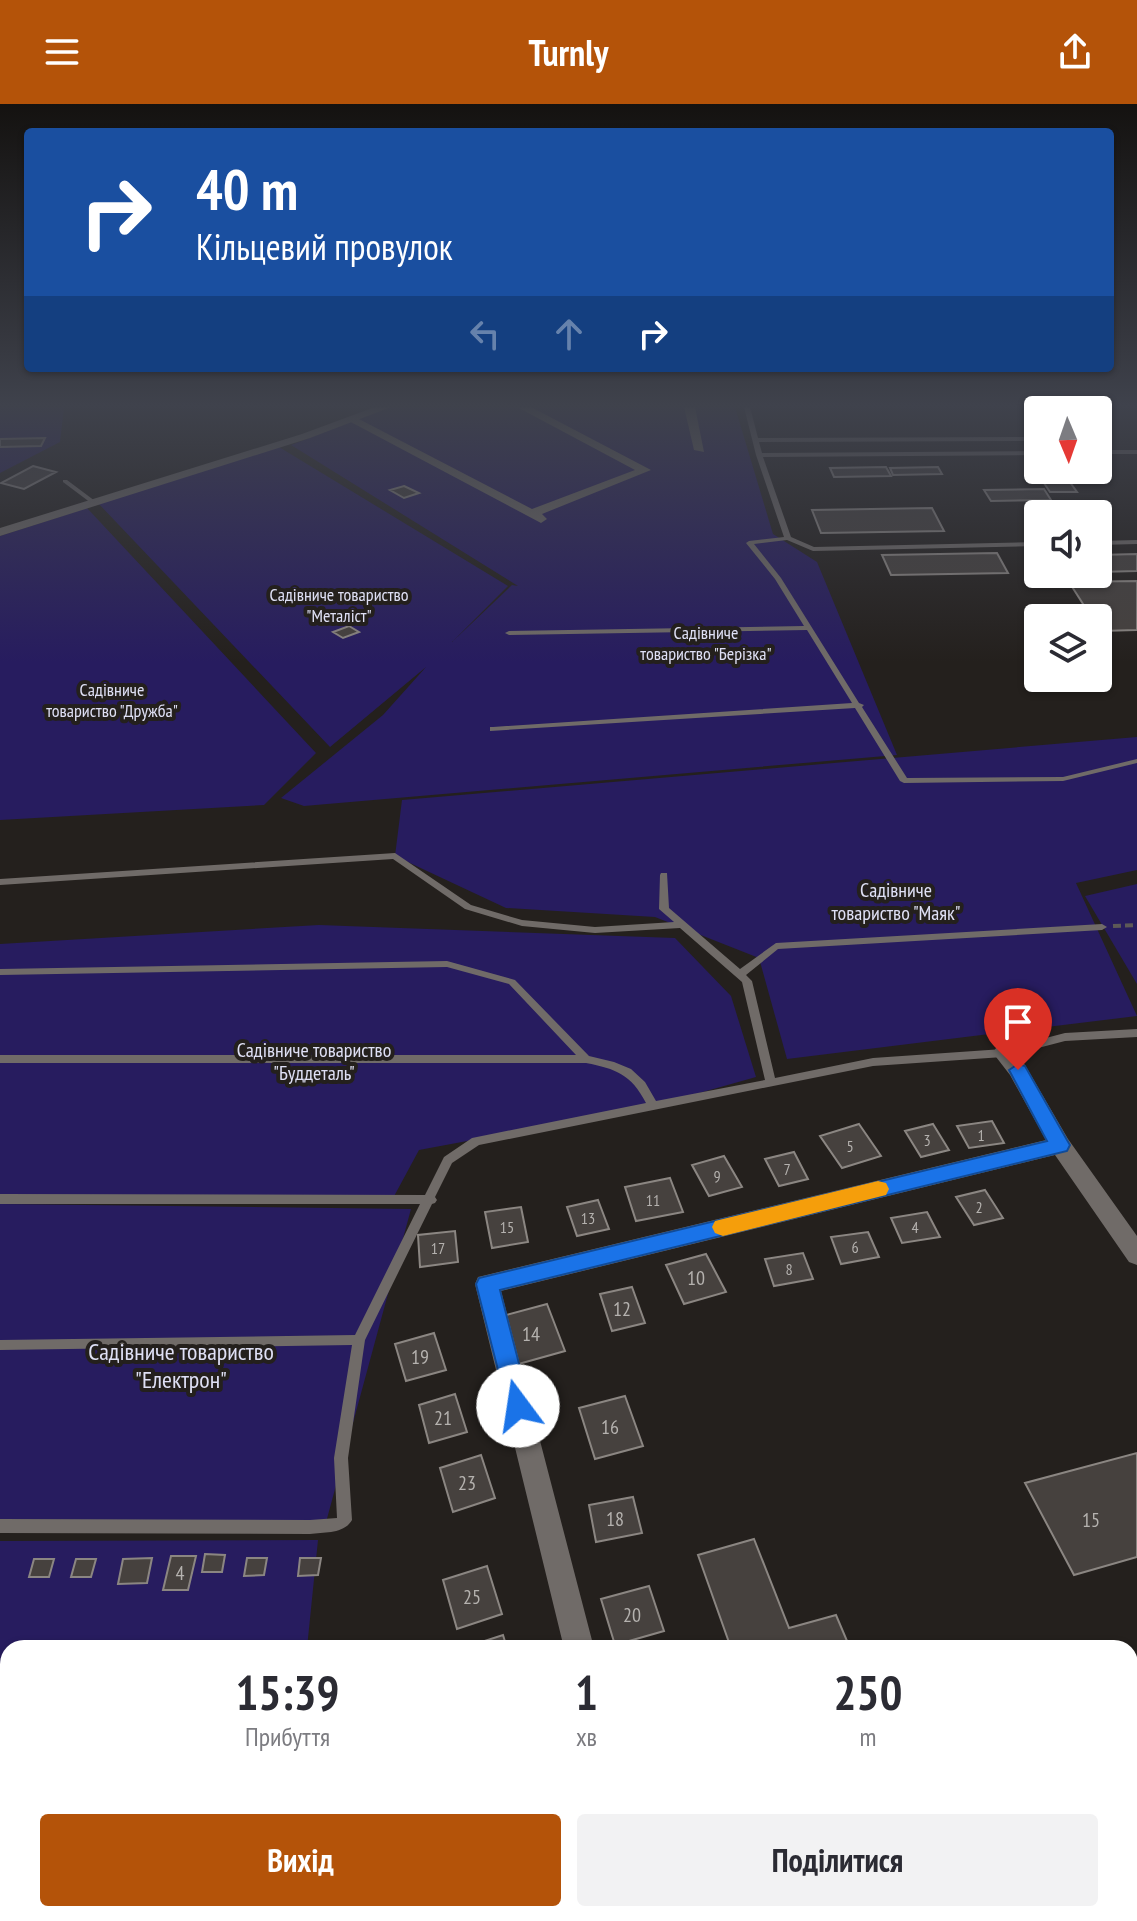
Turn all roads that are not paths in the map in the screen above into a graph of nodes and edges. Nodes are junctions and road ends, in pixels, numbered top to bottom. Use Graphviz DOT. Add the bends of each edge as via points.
graph roads {
  1 [pos="79,492"];
  2 [pos="125,492"];
  3 [pos="489,492"];
  4 [pos="589,492"];
  5 [pos="772,492"];
  6 [pos="93,502"];
  7 [pos="531,514"];
  8 [pos="546,522"];
  9 [pos="0,532"];
  10 [pos="788,538"];
  11 [pos="1137,542"];
  12 [pos="1112,543"];
  13 [pos="1024,544"];
  14 [pos="810,628"];
  15 [pos="509,633"];
  16 [pos="860,705"];
  17 [pos="493,729"];
  18 [pos="1137,761"];
  19 [pos="664,875"];
  20 [pos="0,882"];
  21 [pos="682,925"];
  22 [pos="1102,927"];
  23 [pos="0,972"];
  24 [pos="739,975"];
  25 [pos="1137,1033"];
  26 [pos="1003,1053"];
  27 [pos="0,1059"];
  28 [pos="586,1059"];
  29 [pos="771,1082"];
  30 [pos="653,1106"];
  31 [pos="1060,1145"];
  32 [pos="0,1199"];
  33 [pos="431,1200"];
  34 [pos="1136,1252"];
  35 [pos="359,1340"];
  36 [pos="0,1345"];
  37 [pos="0,1526"];
  38 [pos="577,1640"];
  1 -- 6 [label="lane"];
  2 -- 6 [label="street"];
  3 -- 7 [label="street"];
  4 -- 7 [label="street"];
  5 -- 10 [label="lane"];
  6 -- 9 [label="street"];
  7 -- 8 [label="street"];
  10 -- 13 [label="lane" via="813,549"];
  10 -- 14 [label="lane" via="749,543"];
  11 -- 12 [label="lane"];
  14 -- 15 [label="lane"];
  14 -- 16 [label="lane"];
  16 -- 17 [label="lane"];
  16 -- 18 [label="lane" via="904,781 1063,779"];
  19 -- 21 [label="lane" via="664,909"];
  20 -- 21 [label="lane" via="395,856 468,907 522,923 595,930"];
  21 -- 24 [label="lane"];
  22 -- 24 [label="lane" via="776,946"];
  23 -- 28 [label="lane" via="447,964 512,982"];
  24 -- 29 [label="lane" via="747,981"];
  25 -- 26 [label="lane" via="1065,1037"];
  26 -- 29 [label="lane" via="873,1062"];
  26 -- 31 [label="street"];
  27 -- 28 [label="lane"];
  28 -- 30 [label="lane" via="641,1079"];
  29 -- 30 [label="lane"];
  30 -- 33 [label="lane" via="476,1141 448,1160"];
  31 -- 34 [label="street"];
  31 -- 38 [label="street" via="487,1284"];
  32 -- 33 [label="lane"];
  33 -- 35 [label="lane"];
  35 -- 36 [label="lane"];
  35 -- 37 [label="lane" via="341,1458 345,1520 340,1524"];
}
